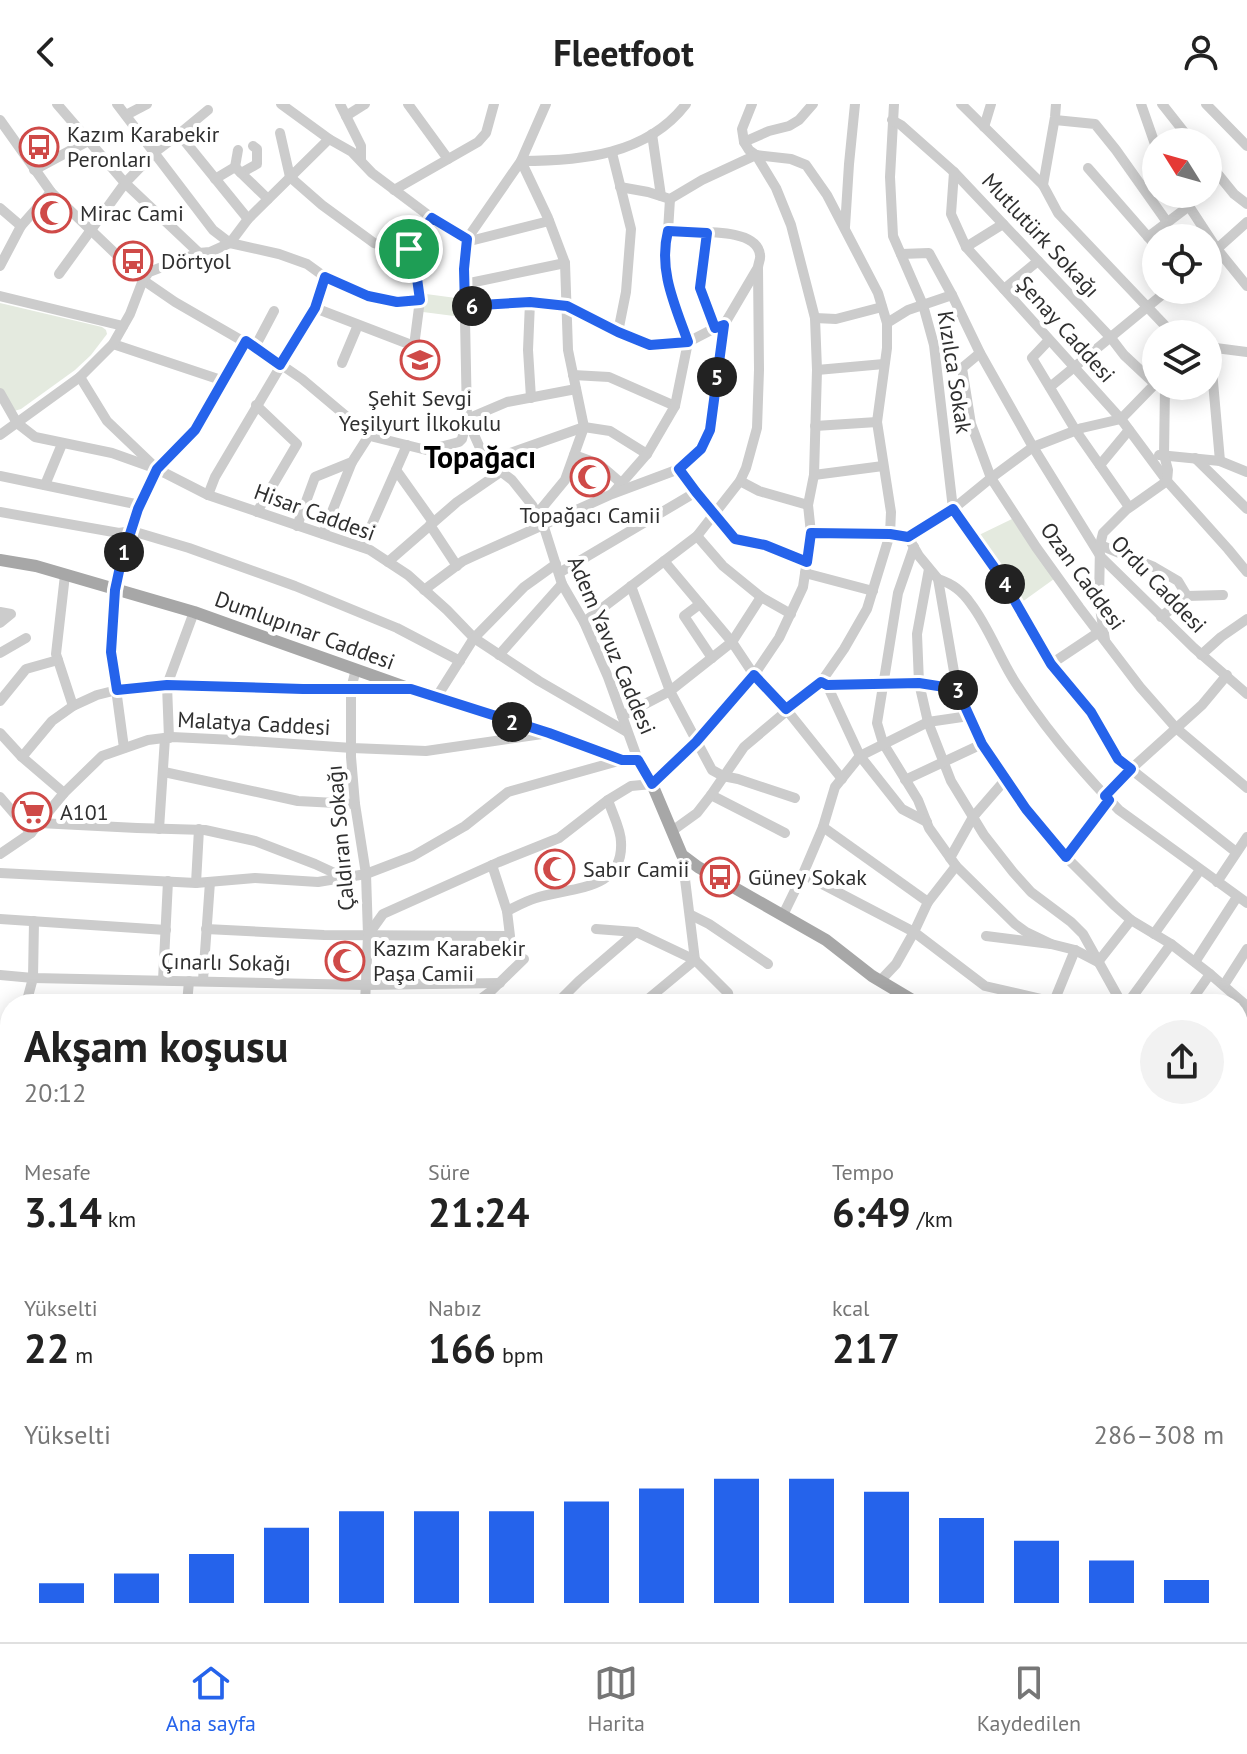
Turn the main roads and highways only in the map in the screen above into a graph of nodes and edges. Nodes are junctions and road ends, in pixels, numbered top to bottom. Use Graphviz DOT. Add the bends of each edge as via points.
graph roads {
  1 [pos="0,560"];
  2 [pos="638,760"];
  3 [pos="902,994"];
  1 -- 2 [label="main road, Dumlupınar Caddesi" via="194,612 436,698 622,760"];
  2 -- 3 [label="main road, Adem Yavuz Caddesi" via="682,855 826,940"];
}
